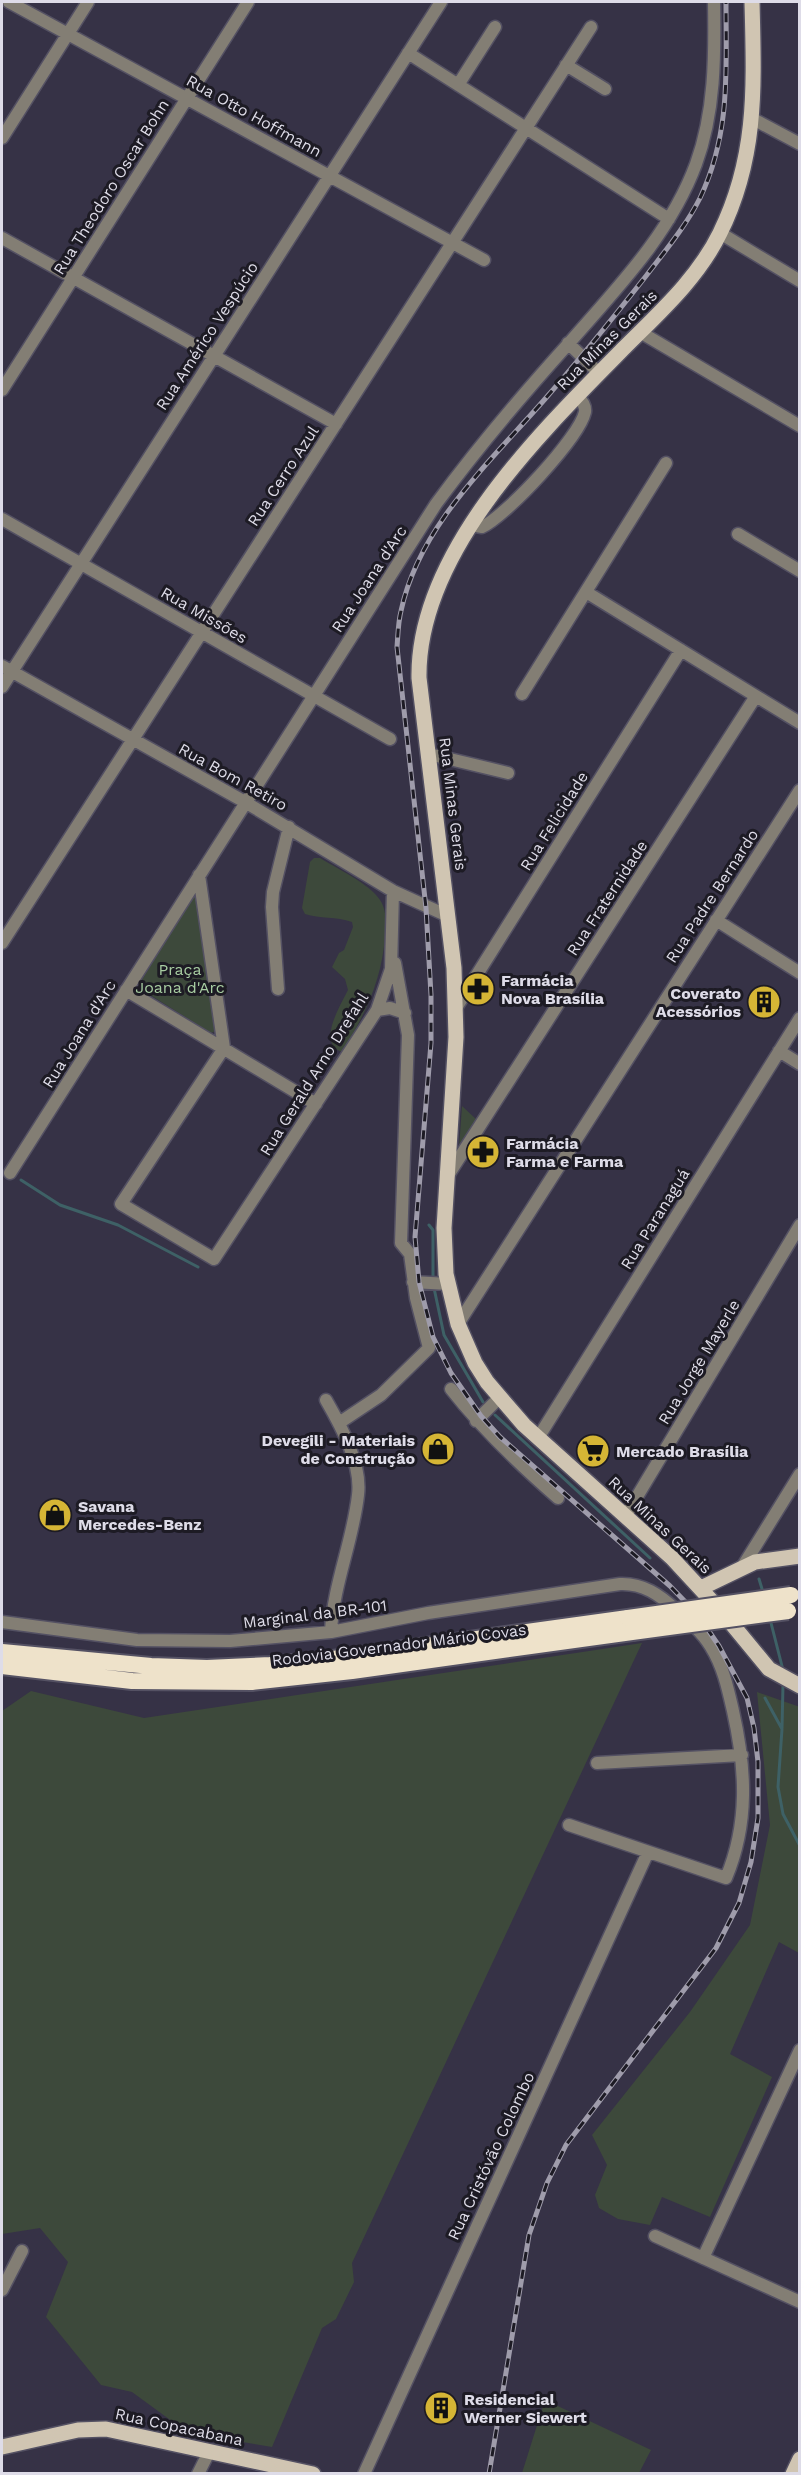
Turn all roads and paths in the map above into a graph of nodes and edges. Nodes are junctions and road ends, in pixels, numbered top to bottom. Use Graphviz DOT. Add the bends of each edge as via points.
graph roads {
  1 [pos="9,2"];
  2 [pos="88,2"];
  3 [pos="248,2"];
  4 [pos="441,2"];
  5 [pos="714,2"];
  6 [pos="753,2"];
  7 [pos="495,27"];
  8 [pos="591,27"];
  9 [pos="68,33"];
  10 [pos="408,53"];
  11 [pos="566,66"];
  12 [pos="458,85"];
  13 [pos="606,89"];
  14 [pos="187,98"];
  15 [pos="753,119"];
  16 [pos="6,122"];
  17 [pos="526,128"];
  18 [pos="2,138"];
  19 [pos="800,144"];
  20 [pos="329,176"];
  21 [pos="669,219"];
  22 [pos="720,233"];
  23 [pos="2,238"];
  24 [pos="452,243"];
  25 [pos="484,260"];
  26 [pos="73,278"];
  27 [pos="800,281"];
  28 [pos="640,332"];
  29 [pos="568,343"];
  30 [pos="214,356"];
  31 [pos="599,373"];
  32 [pos="2,390"];
  33 [pos="577,395"];
  34 [pos="336,424"];
  35 [pos="800,426"];
  36 [pos="666,463"];
  37 [pos="2,519"];
  38 [pos="471,525"];
  39 [pos="738,534"];
  40 [pos="81,564"];
  41 [pos="800,571"];
  42 [pos="586,592"];
  43 [pos="202,632"];
  44 [pos="681,650"];
  45 [pos="6,669"];
  46 [pos="2,687"];
  47 [pos="522,694"];
  48 [pos="313,696"];
  49 [pos="756,696"];
  50 [pos="800,723"];
  51 [pos="390,739"];
  52 [pos="132,740"];
  53 [pos="429,754"];
  54 [pos="508,773"];
  55 [pos="800,790"];
  56 [pos="245,802"];
  57 [pos="289,827"];
  58 [pos="199,875"];
  59 [pos="393,891"];
  60 [pos="448,916"];
  61 [pos="716,920"];
  62 [pos="2,943"];
  63 [pos="393,953"];
  64 [pos="800,973"];
  65 [pos="278,989"];
  66 [pos="126,990"];
  67 [pos="456,1008"];
  68 [pos="377,1010"];
  69 [pos="405,1014"];
  70 [pos="800,1018"];
  71 [pos="224,1048"];
  72 [pos="779,1051"];
  73 [pos="800,1064"];
  74 [pos="316,1104"];
  75 [pos="10,1173"];
  76 [pos="446,1178"];
  77 [pos="800,1225"];
  78 [pos="413,1282"];
  79 [pos="448,1284"];
  80 [pos="458,1324"];
  81 [pos="451,1389"];
  82 [pos="499,1398"];
  83 [pos="326,1400"];
  84 [pos="476,1421"];
  85 [pos="339,1423"];
  86 [pos="538,1438"];
  87 [pos="800,1474"];
  88 [pos="558,1498"];
  89 [pos="626,1515"];
  90 [pos="800,1556"];
  91 [pos="743,1566"];
  92 [pos="701,1588"];
  93 [pos="794,1603"];
  94 [pos="2,1622"];
  95 [pos="630,1625"];
  96 [pos="331,1632"];
  97 [pos="2,1647"];
  98 [pos="2,1652"];
  99 [pos="22,1654"];
  100 [pos="2,1666"];
  101 [pos="800,1686"];
  102 [pos="742,1755"];
  103 [pos="597,1763"];
  104 [pos="569,1825"];
  105 [pos="648,1852"];
  106 [pos="800,2050"];
  107 [pos="655,2236"];
  108 [pos="22,2251"];
  109 [pos="703,2258"];
  110 [pos="2,2289"];
  111 [pos="800,2302"];
  112 [pos="2,2447"];
  113 [pos="209,2452"];
  114 [pos="800,2459"];
  115 [pos="198,2474"];
  116 [pos="313,2474"];
  117 [pos="364,2474"];
  118 [pos="793,2474"];
  1 -- 9 [label="street, Rua Otto Hoffmann"];
  2 -- 9 [label="street"];
  3 -- 14 [label="street, Rua Theodoro Oscar Bohn"];
  4 -- 10 [label="street, Rua Américo Vespúcio"];
  5 -- 21 [label="street, Rua Joana d'Arc" via="714,63 706,127 696,164"];
  6 -- 15 [label="main road, Rua Minas Gerais"];
  7 -- 12 [label="street"];
  8 -- 11 [label="street, Rua Cerro Azul"];
  9 -- 14 [label="street, Rua Otto Hoffmann"];
  9 -- 16 [label="street"];
  10 -- 12 [label="street"];
  10 -- 20 [label="street, Rua Américo Vespúcio"];
  11 -- 13 [label="street"];
  11 -- 17 [label="street, Rua Cerro Azul"];
  12 -- 17 [label="street"];
  14 -- 20 [label="street, Rua Otto Hoffmann"];
  14 -- 26 [label="street, Rua Theodoro Oscar Bohn"];
  15 -- 19 [label="street"];
  15 -- 22 [label="main road, Rua Minas Gerais" via="738,188"];
  16 -- 18 [label="street"];
  17 -- 21 [label="street"];
  17 -- 24 [label="street, Rua Cerro Azul"];
  20 -- 24 [label="street, Rua Otto Hoffmann"];
  20 -- 30 [label="street, Rua Américo Vespúcio"];
  21 -- 29 [label="street, Rua Joana d'Arc" via="641,260"];
  22 -- 27 [label="street"];
  22 -- 28 [label="main road, Rua Minas Gerais" via="691,279"];
  23 -- 26 [label="street"];
  24 -- 25 [label="street, Rua Otto Hoffmann"];
  24 -- 34 [label="street, Rua Cerro Azul"];
  26 -- 30 [label="street"];
  26 -- 32 [label="street, Rua Theodoro Oscar Bohn"];
  28 -- 31 [label="main road, Rua Minas Gerais"];
  28 -- 35 [label="street"];
  29 -- 31 [label="street"];
  29 -- 48 [label="street, Rua Joana d'Arc" via="436,504"];
  30 -- 34 [label="street"];
  30 -- 40 [label="street, Rua Américo Vespúcio"];
  31 -- 33 [label="main road, Rua Minas Gerais"];
  33 -- 38 [label="main road, Rua Minas Gerais" via="497,488"];
  33 -- 38 [label="street" via="584,403 585,413 564,448 500,515 482,527"];
  34 -- 43 [label="street, Rua Cerro Azul"];
  36 -- 42 [label="street"];
  37 -- 40 [label="street, Rua Missões"];
  38 -- 53 [label="main road, Rua Minas Gerais" via="441,580 422,633 420,690"];
  39 -- 41 [label="street"];
  40 -- 43 [label="street, Rua Missões"];
  40 -- 45 [label="street, Rua Américo Vespúcio"];
  42 -- 44 [label="street"];
  42 -- 47 [label="street"];
  43 -- 48 [label="street, Rua Missões"];
  43 -- 52 [label="street, Rua Cerro Azul"];
  44 -- 49 [label="street"];
  44 -- 67 [label="street, Rua Felicidade"];
  45 -- 46 [label="street, Rua Américo Vespúcio"];
  45 -- 52 [label="street, Rua Bom Retiro"];
  48 -- 51 [label="street, Rua Missões"];
  48 -- 56 [label="street, Rua Joana d'Arc"];
  49 -- 50 [label="street"];
  49 -- 76 [label="street, Rua Fraternidade"];
  52 -- 56 [label="street, Rua Bom Retiro"];
  52 -- 62 [label="street, Rua Cerro Azul"];
  53 -- 54 [label="street"];
  53 -- 60 [label="main road, Rua Minas Gerais"];
  55 -- 61 [label="street, Rua Padre Bernardo"];
  56 -- 57 [label="street, Rua Bom Retiro"];
  56 -- 58 [label="street, Rua Joana d'Arc"];
  57 -- 59 [label="street, Rua Bom Retiro"];
  57 -- 65 [label="street" via="272,900"];
  58 -- 66 [label="street, Rua Joana d'Arc"];
  58 -- 71 [label="street"];
  59 -- 60 [label="street, Rua Bom Retiro"];
  59 -- 63 [label="street, Rua Gerald Arno Drefahl"];
  60 -- 67 [label="main road, Rua Minas Gerais"];
  61 -- 64 [label="street"];
  61 -- 80 [label="street, Rua Padre Bernardo"];
  63 -- 68 [label="street, Rua Gerald Arno Drefahl"];
  63 -- 69 [label="street"];
  66 -- 71 [label="street"];
  66 -- 75 [label="street, Rua Joana d'Arc"];
  67 -- 76 [label="main road, Rua Minas Gerais"];
  68 -- 69 [label="street" via="390,1008"];
  68 -- 74 [label="street, Rua Gerald Arno Drefahl"];
  69 -- 78 [label="street" via="408,1035 401,1243 410,1254"];
  70 -- 72 [label="street, Rua Paranaguá"];
  71 -- 74 [label="street"];
  71 -- 74 [label="street, Rua Gerald Arno Drefahl" via="122,1203 214,1259"];
  72 -- 73 [label="street"];
  72 -- 86 [label="street, Rua Paranaguá"];
  76 -- 79 [label="main road, Rua Minas Gerais"];
  77 -- 89 [label="street, Rua Jorge Mayerle"];
  78 -- 79 [label="street"];
  78 -- 85 [label="street" via="429,1348 381,1395"];
  79 -- 80 [label="main road, Rua Minas Gerais"];
  80 -- 82 [label="main road, Rua Minas Gerais" via="475,1363"];
  81 -- 84 [label="street"];
  82 -- 84 [label="street"];
  82 -- 86 [label="main road, Rua Minas Gerais"];
  83 -- 85 [label="street"];
  84 -- 88 [label="street"];
  85 -- 96 [label="street" via="353,1458 359,1493 335,1596"];
  86 -- 89 [label="main road, Rua Minas Gerais"];
  87 -- 91 [label="street"];
  89 -- 92 [label="main road, Rua Minas Gerais"];
  90 -- 91 [label="main road"];
  91 -- 92 [label="main road"];
  92 -- 101 [label="main road, Rua Minas Gerais" via="769,1669"];
  93 -- 95 [label="highway, Rodovia Governador Mário Covas, bridge"];
  94 -- 96 [label="street, Marginal da BR-101" via="137,1640 230,1641"];
  95 -- 99 [label="highway, Rodovia Governador Mário Covas" via="270,1665 168,1667"];
  95 -- 100 [label="highway, Rodovia Governador Mário Covas" via="329,1674 252,1682 132,1681"];
  96 -- 102 [label="street, Marginal da BR-101" via="620,1584 640,1586 664,1599 703,1636 716,1656 728,1688"];
  97 -- 99 [label="highway"];
  98 -- 99 [label="highway, Rodovia Governador Mário Covas"];
  102 -- 103 [label="street"];
  102 -- 105 [label="street, Marginal da BR-101" via="743,1816 726,1878"];
  104 -- 105 [label="street"];
  105 -- 117 [label="street, Rua Cristóvão Colombo"];
  106 -- 109 [label="street"];
  107 -- 109 [label="street"];
  108 -- 110 [label="street"];
  109 -- 111 [label="street"];
  112 -- 113 [label="main road, Rua Copacabana" via="78,2430 106,2430"];
  113 -- 115 [label="street"];
  113 -- 116 [label="main road, Rua Copacabana"];
  114 -- 118 [label="main road"];
}
